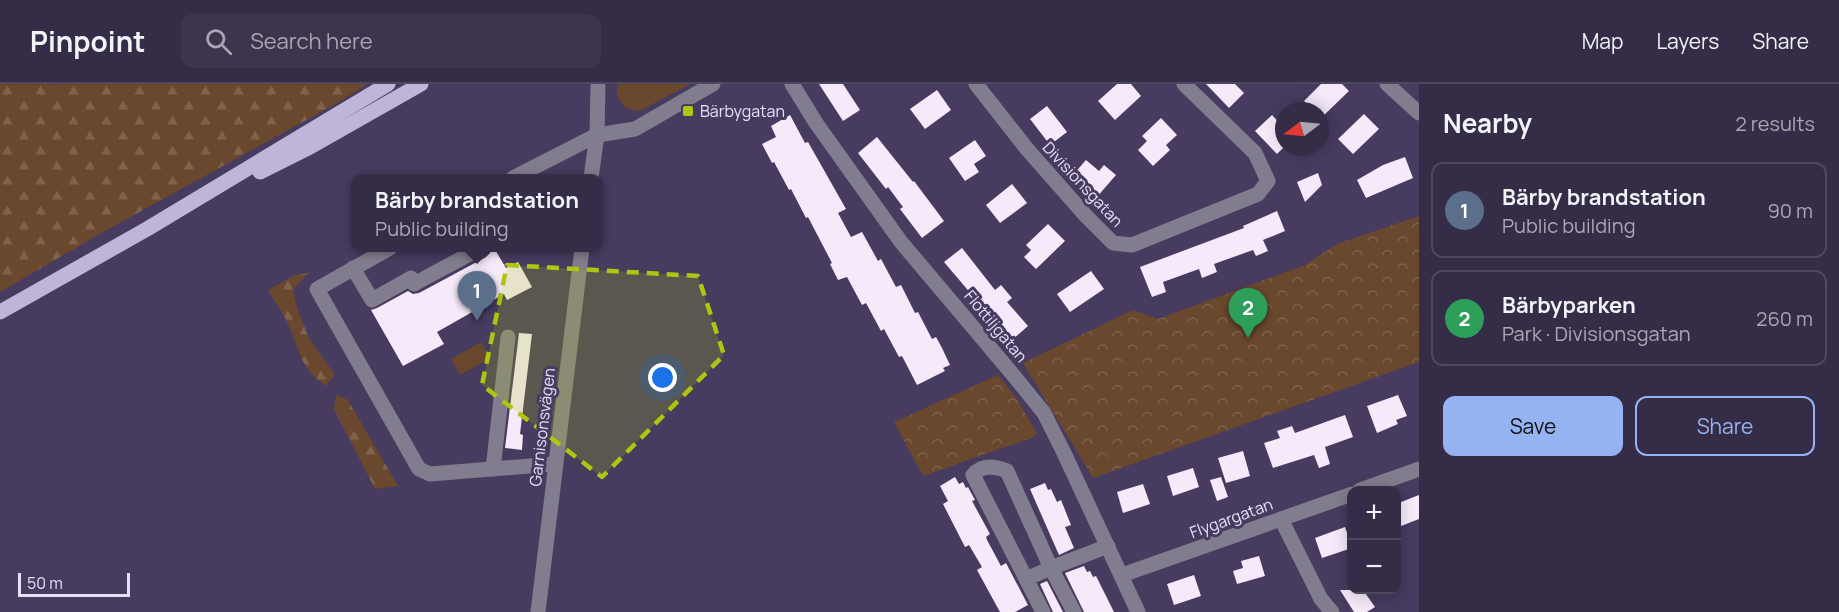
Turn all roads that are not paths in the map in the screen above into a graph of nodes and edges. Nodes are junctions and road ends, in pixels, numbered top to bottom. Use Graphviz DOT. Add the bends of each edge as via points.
graph roads {
  1 [pos="388,84"];
  2 [pos="421,84"];
  3 [pos="598,84"];
  4 [pos="712,84"];
  5 [pos="792,84"];
  6 [pos="976,84"];
  7 [pos="1184,84"];
  8 [pos="1387,84"];
  9 [pos="1419,113"];
  10 [pos="597,135"];
  11 [pos="521,174"];
  12 [pos="592,174"];
  13 [pos="147,229"];
  14 [pos="383,252"];
  15 [pos="474,252"];
  16 [pos="582,252"];
  17 [pos="353,268"];
  18 [pos="0,312"];
  19 [pos="508,337"];
  20 [pos="555,464"];
  21 [pos="493,469"];
  22 [pos="1419,469"];
  23 [pos="1371,486"];
  24 [pos="1347,496"];
  25 [pos="1281,519"];
  26 [pos="1108,546"];
  27 [pos="1051,568"];
  28 [pos="1122,575"];
  29 [pos="1026,579"];
  30 [pos="538,612"];
  31 [pos="1043,612"];
  32 [pos="1074,612"];
  33 [pos="1138,612"];
  34 [pos="1332,612"];
  1 -- 13 [label="main road"];
  2 -- 13 [label="main road" via="310,147"];
  3 -- 10 [label="street"];
  4 -- 10 [label="street" via="635,129"];
  5 -- 26 [label="street, Flottiljgatan" via="901,242 1044,414"];
  6 -- 7 [label="street, Divisionsgatan" via="1086,216 1113,243 1131,245 1258,194 1268,181 1255,153"];
  8 -- 9 [label="street"];
  10 -- 11 [label="street"];
  10 -- 12 [label="street"];
  13 -- 18 [label="main road"];
  14 -- 17 [label="street"];
  15 -- 17 [label="street" via="414,284 411,278 372,300"];
  16 -- 20 [label="street, Garnisonsvägen"];
  17 -- 21 [label="street" via="317,289 418,469 430,474"];
  19 -- 21 [label="street"];
  20 -- 21 [label="street"];
  20 -- 30 [label="street, Garnisonsvägen"];
  22 -- 23 [label="street"];
  24 -- 25 [label="street, Flygargatan"];
  25 -- 28 [label="street, Flygargatan"];
  25 -- 34 [label="street" via="1321,599"];
  26 -- 27 [label="street"];
  26 -- 28 [label="street, Flottiljgatan"];
  27 -- 29 [label="street"];
  27 -- 29 [label="street" via="1006,471 994,466 978,469 973,475"];
  27 -- 32 [label="street"];
  28 -- 33 [label="street, Flottiljgatan"];
  29 -- 31 [label="street"];
}
